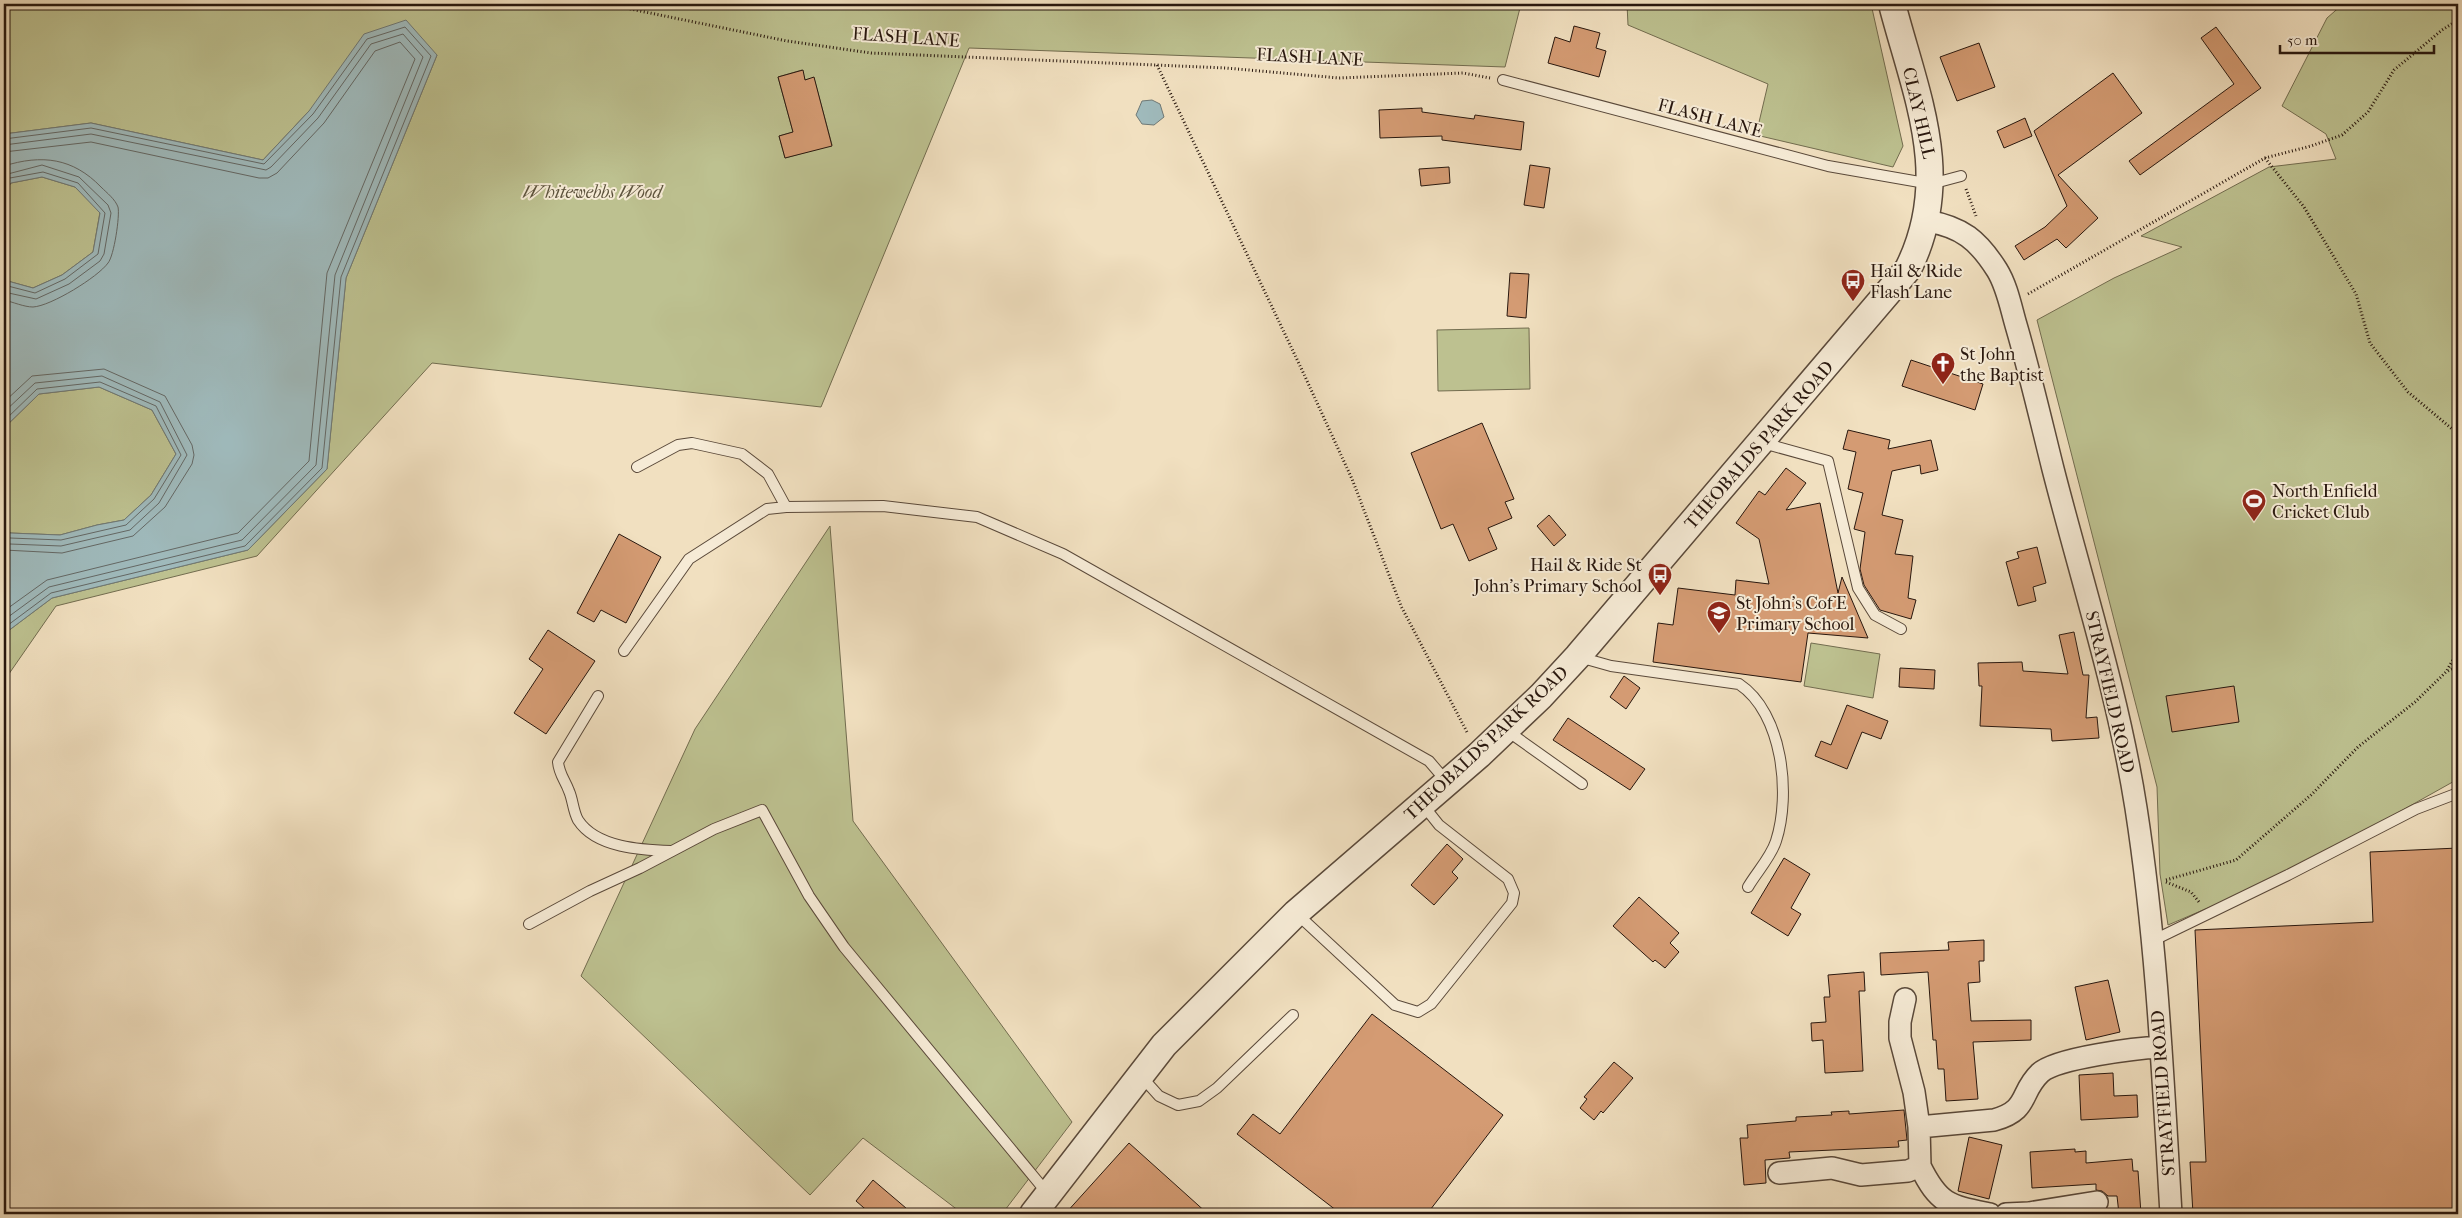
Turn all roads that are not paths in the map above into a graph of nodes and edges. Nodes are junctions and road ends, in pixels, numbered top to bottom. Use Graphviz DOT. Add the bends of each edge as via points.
graph roads {
  1 [pos="1892,4"];
  2 [pos="1503,80"];
  3 [pos="1961,176"];
  4 [pos="1930,184"];
  5 [pos="1927,221"];
  6 [pos="1917,252"];
  7 [pos="1761,442"];
  8 [pos="637,467"];
  9 [pos="786,507"];
  10 [pos="1901,629"];
  11 [pos="624,651"];
  12 [pos="1578,656"];
  13 [pos="598,696"];
  14 [pos="1505,730"];
  15 [pos="1448,783"];
  16 [pos="1582,784"];
  17 [pos="2458,793"];
  18 [pos="1422,804"];
  19 [pos="672,851"];
  20 [pos="1748,887"];
  21 [pos="1296,913"];
  22 [pos="529,924"];
  23 [pos="2152,941"];
  24 [pos="1905,999"];
  25 [pos="1293,1015"];
  26 [pos="2162,1047"];
  27 [pos="1140,1076"];
  28 [pos="1919,1128"];
  29 [pos="1920,1166"];
  30 [pos="1779,1173"];
  31 [pos="2097,1202"];
  32 [pos="1041,1205"];
  33 [pos="1990,1214"];
  34 [pos="2006,1214"];
  35 [pos="2171,1214"];
  1 -- 4 [label="street, CLAY HILL" via="1927,137"];
  2 -- 4 [label="lane, FLASH LANE" via="1828,166"];
  3 -- 4 [label="lane, FLASH LANE"];
  4 -- 5 [label="street, CLAY HILL"];
  5 -- 6 [label="street, CLAY HILL"];
  5 -- 23 [label="street, STRAYFIELD ROAD" via="1961,231 1978,244 1998,272 2010,306 2116,705 2136,807"];
  6 -- 7 [label="street, THEOBALDS PARK ROAD" via="1898,284"];
  7 -- 10 [label="lane" via="1828,461 1858,588 1875,615"];
  7 -- 12 [label="street, THEOBALDS PARK ROAD"];
  8 -- 9 [label="lane" via="678,445 692,443 742,454 768,474"];
  9 -- 11 [label="lane" via="767,509 689,559"];
  9 -- 15 [label="lane" via="883,506 977,517 1063,554 1301,688 1429,762"];
  12 -- 14 [label="street, THEOBALDS PARK ROAD"];
  12 -- 20 [label="lane" via="1611,666 1739,684 1758,702 1775,739 1782,816 1776,843"];
  13 -- 19 [label="lane" via="558,762 578,820 595,836 638,849"];
  14 -- 15 [label="street, THEOBALDS PARK ROAD"];
  14 -- 16 [label="lane"];
  15 -- 18 [label="street, THEOBALDS PARK ROAD"];
  17 -- 23 [label="lane" via="2416,809"];
  18 -- 21 [label="street, THEOBALDS PARK ROAD"];
  18 -- 21 [label="lane" via="1439,825 1508,879 1514,893 1512,903 1431,1004 1418,1012 1395,1005"];
  19 -- 22 [label="lane"];
  19 -- 32 [label="lane" via="714,829 762,810 809,896 844,947"];
  21 -- 27 [label="street, THEOBALDS PARK ROAD" via="1164,1045"];
  23 -- 26 [label="street, STRAYFIELD ROAD"];
  24 -- 28 [label="street" via="1900,1038 1914,1092"];
  25 -- 27 [label="lane" via="1217,1088 1199,1101 1178,1105 1159,1096"];
  26 -- 28 [label="street" via="2131,1048 2049,1066 2032,1081 2017,1110 2005,1117"];
  26 -- 35 [label="street, STRAYFIELD ROAD"];
  27 -- 32 [label="street, THEOBALDS PARK ROAD"];
  28 -- 29 [label="street"];
  29 -- 30 [label="street" via="1908,1171 1861,1175 1832,1168"];
  29 -- 33 [label="street" via="1934,1193 1945,1202"];
  31 -- 34 [label="street"];
}
